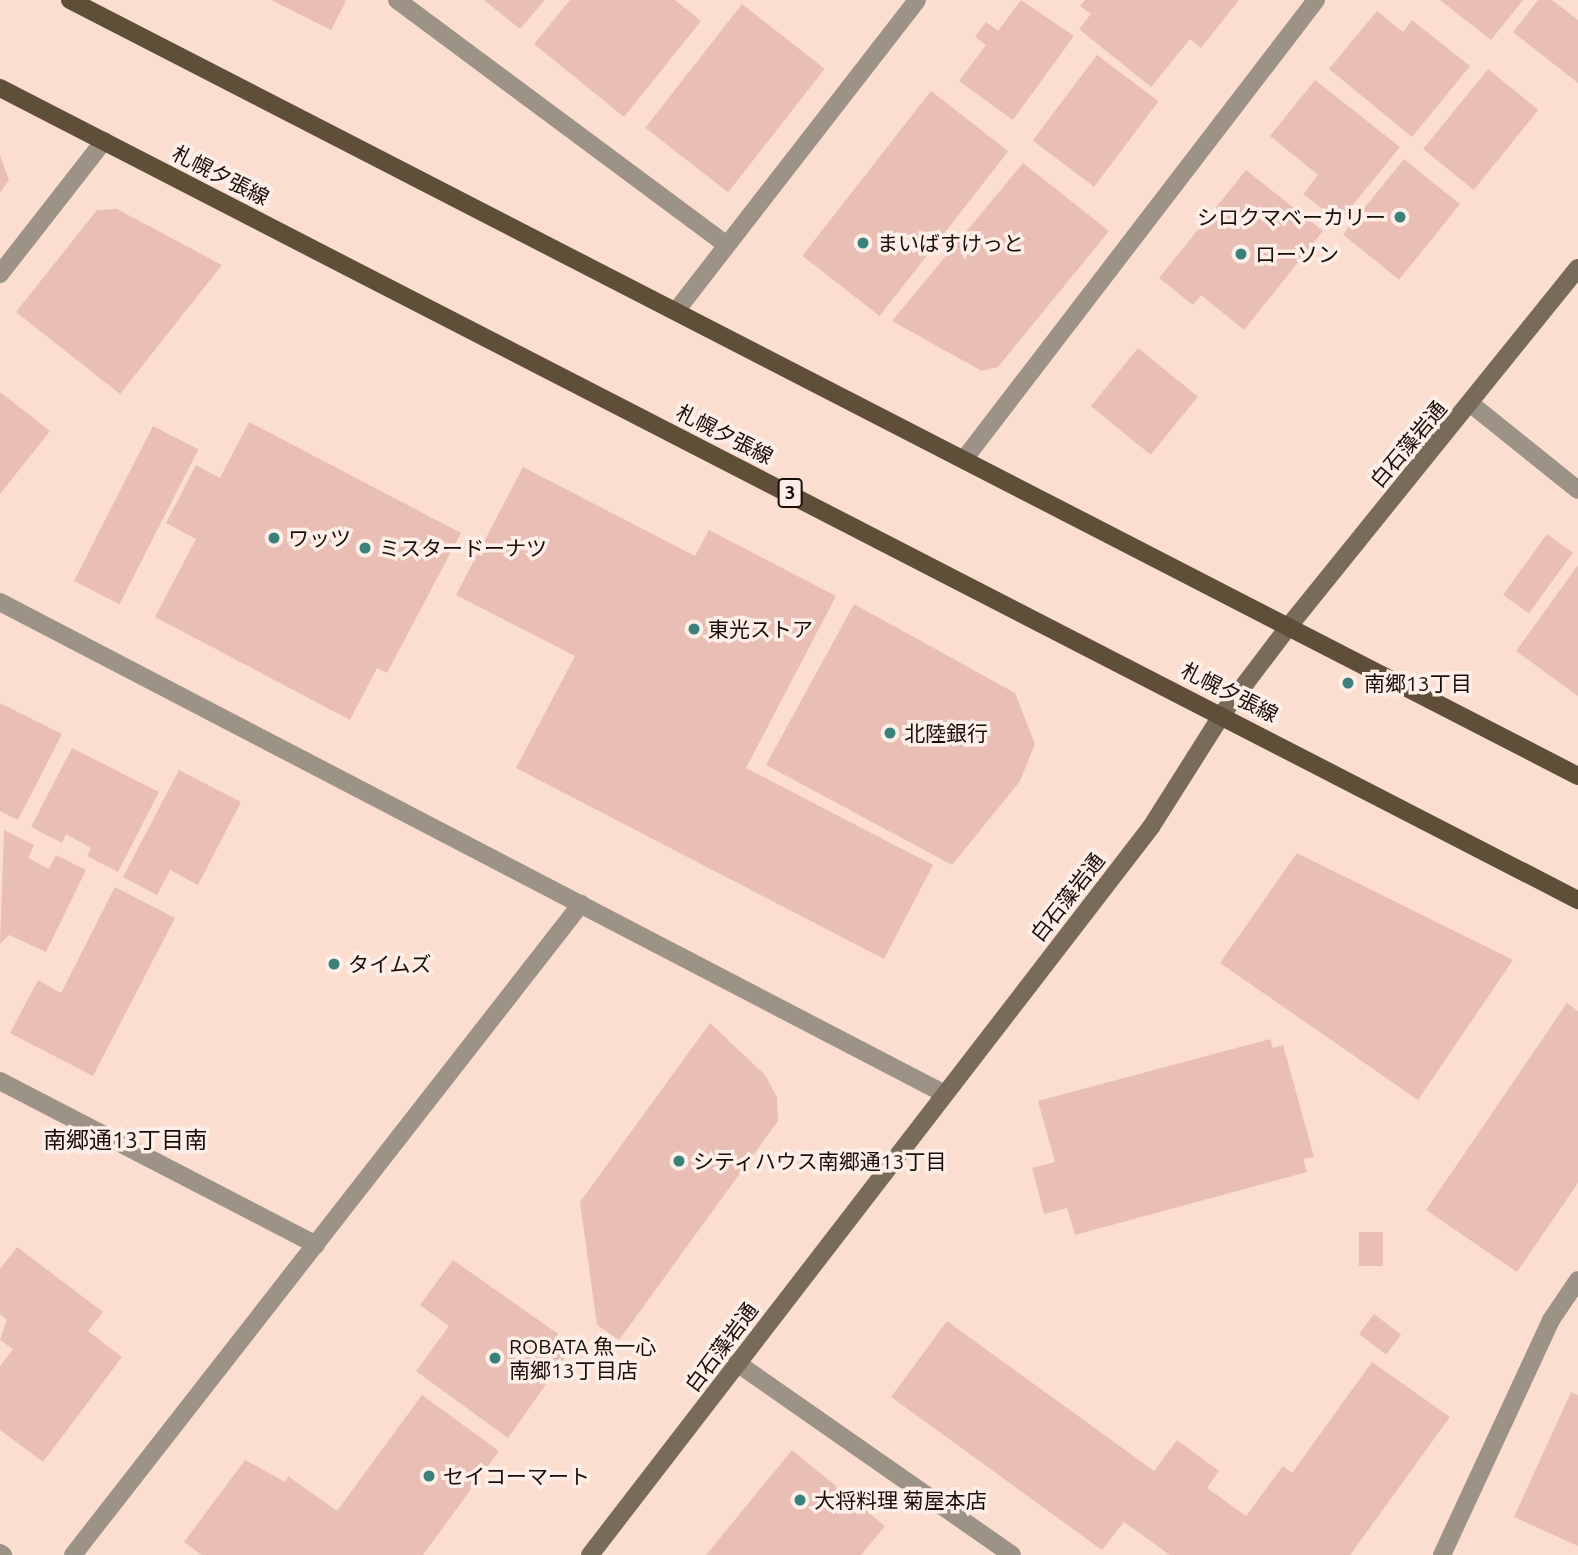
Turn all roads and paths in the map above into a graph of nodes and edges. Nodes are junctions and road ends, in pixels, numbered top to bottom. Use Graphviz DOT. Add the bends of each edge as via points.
graph roads {
  1 [pos="70,0"];
  2 [pos="397,0"];
  3 [pos="1316,0"];
  4 [pos="915,1"];
  5 [pos="0,88"];
  6 [pos="104,141"];
  7 [pos="724,243"];
  8 [pos="1578,268"];
  9 [pos="0,274"];
  10 [pos="676,311"];
  11 [pos="1471,404"];
  12 [pos="965,458"];
  13 [pos="1578,490"];
  14 [pos="0,602"];
  15 [pos="1289,626"];
  16 [pos="1223,713"];
  17 [pos="1578,776"];
  18 [pos="1578,900"];
  19 [pos="581,904"];
  20 [pos="0,1081"];
  21 [pos="941,1092"];
  22 [pos="316,1245"];
  23 [pos="1578,1280"];
  24 [pos="737,1363"];
  25 [pos="73,1555"];
  26 [pos="590,1555"];
  27 [pos="1012,1555"];
  28 [pos="1442,1555"];
  1 -- 10 [label="main road"];
  2 -- 7 [label="street"];
  3 -- 12 [label="street"];
  4 -- 7 [label="street"];
  5 -- 6 [label="main road, 札幌夕張線 / 3"];
  6 -- 9 [label="street"];
  6 -- 16 [label="main road, 札幌夕張線 / 3"];
  7 -- 10 [label="street"];
  8 -- 11 [label="main road, 白石藻岩通"];
  10 -- 12 [label="main road"];
  11 -- 13 [label="street"];
  11 -- 15 [label="main road, 白石藻岩通"];
  12 -- 15 [label="main road"];
  14 -- 19 [label="street"];
  15 -- 16 [label="main road, 白石藻岩通"];
  15 -- 17 [label="main road"];
  16 -- 18 [label="main road, 札幌夕張線 / 3"];
  16 -- 21 [label="main road, 白石藻岩通" via="1151,827"];
  19 -- 21 [label="street"];
  19 -- 22 [label="street"];
  20 -- 22 [label="street"];
  21 -- 24 [label="main road, 白石藻岩通"];
  22 -- 25 [label="street"];
  23 -- 28 [label="street" via="1551,1320"];
  24 -- 26 [label="main road, 白石藻岩通"];
  24 -- 27 [label="street"];
}
